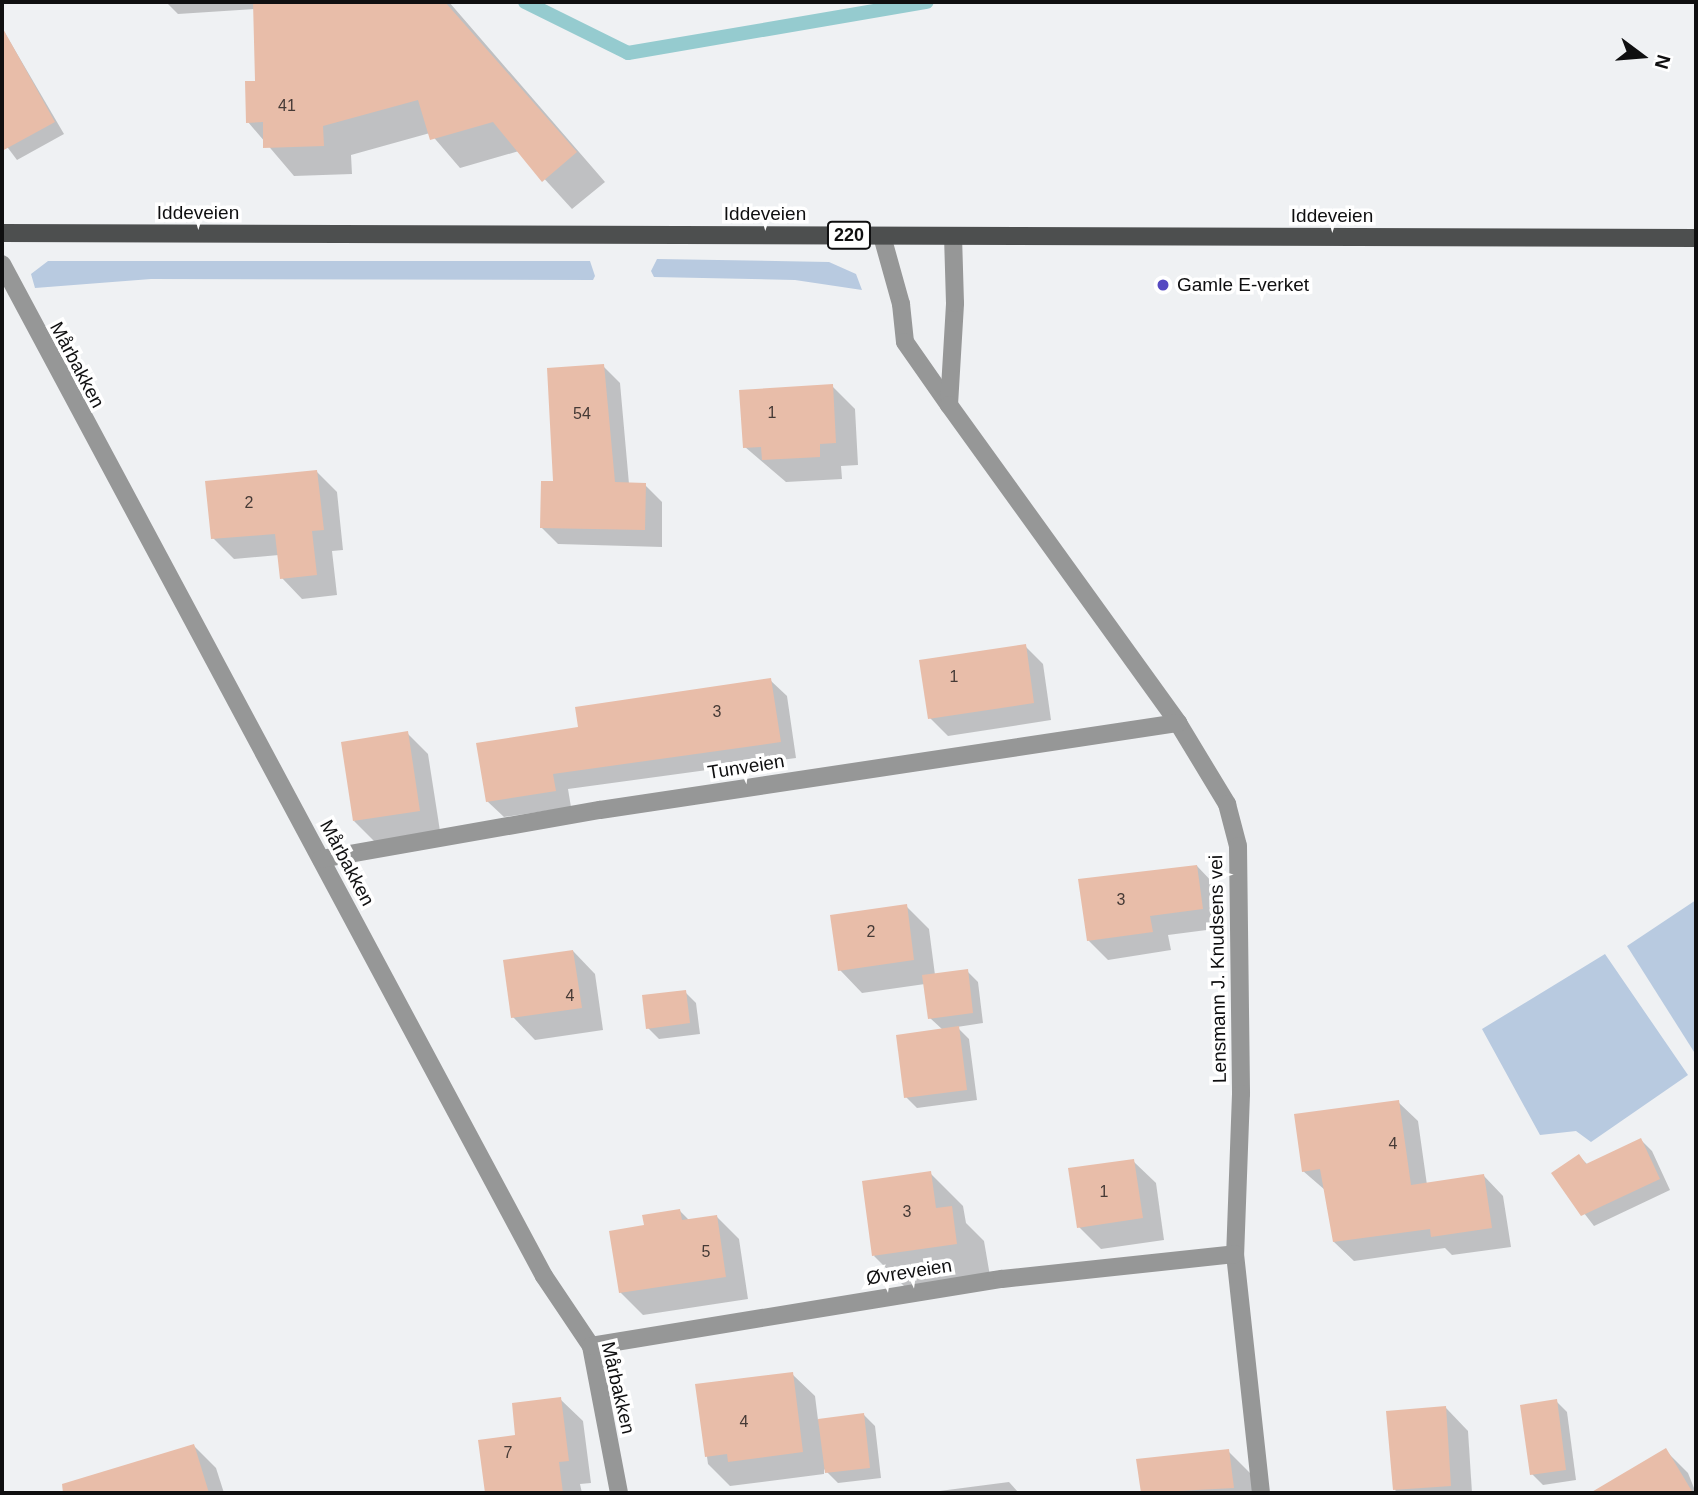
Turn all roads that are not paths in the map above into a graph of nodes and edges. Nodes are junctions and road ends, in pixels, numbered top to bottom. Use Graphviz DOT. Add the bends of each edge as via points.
graph roads {
  1 [pos="2,233"];
  2 [pos="882,236"];
  3 [pos="953,237"];
  4 [pos="1696,238"];
  5 [pos="2,264"];
  6 [pos="949,405"];
  7 [pos="1178,723"];
  8 [pos="321,859"];
  9 [pos="1235,1254"];
  10 [pos="591,1346"];
  11 [pos="618,1493"];
  12 [pos="1261,1493"];
  1 -- 2 [label="main road, Iddeveien / 220"];
  2 -- 3 [label="main road, Iddeveien / 220"];
  2 -- 6 [label="street, Lensmann J. Knudsens vei" via="901,304 905,342"];
  3 -- 4 [label="main road, Iddeveien / 220"];
  3 -- 6 [label="street" via="955,303"];
  5 -- 8 [label="street, Mårbakken"];
  6 -- 7 [label="street, Lensmann J. Knudsens vei"];
  7 -- 8 [label="street, Tunveien" via="600,810"];
  7 -- 9 [label="street, Lensmann J. Knudsens vei" via="1227,804 1238,846 1241,1094"];
  8 -- 10 [label="street, Mårbakken" via="544,1276"];
  9 -- 10 [label="street, Øvreveien" via="1002,1279"];
  9 -- 12 [label="street, Lensmann J. Knudsens vei"];
  10 -- 11 [label="street, Mårbakken"];
}
